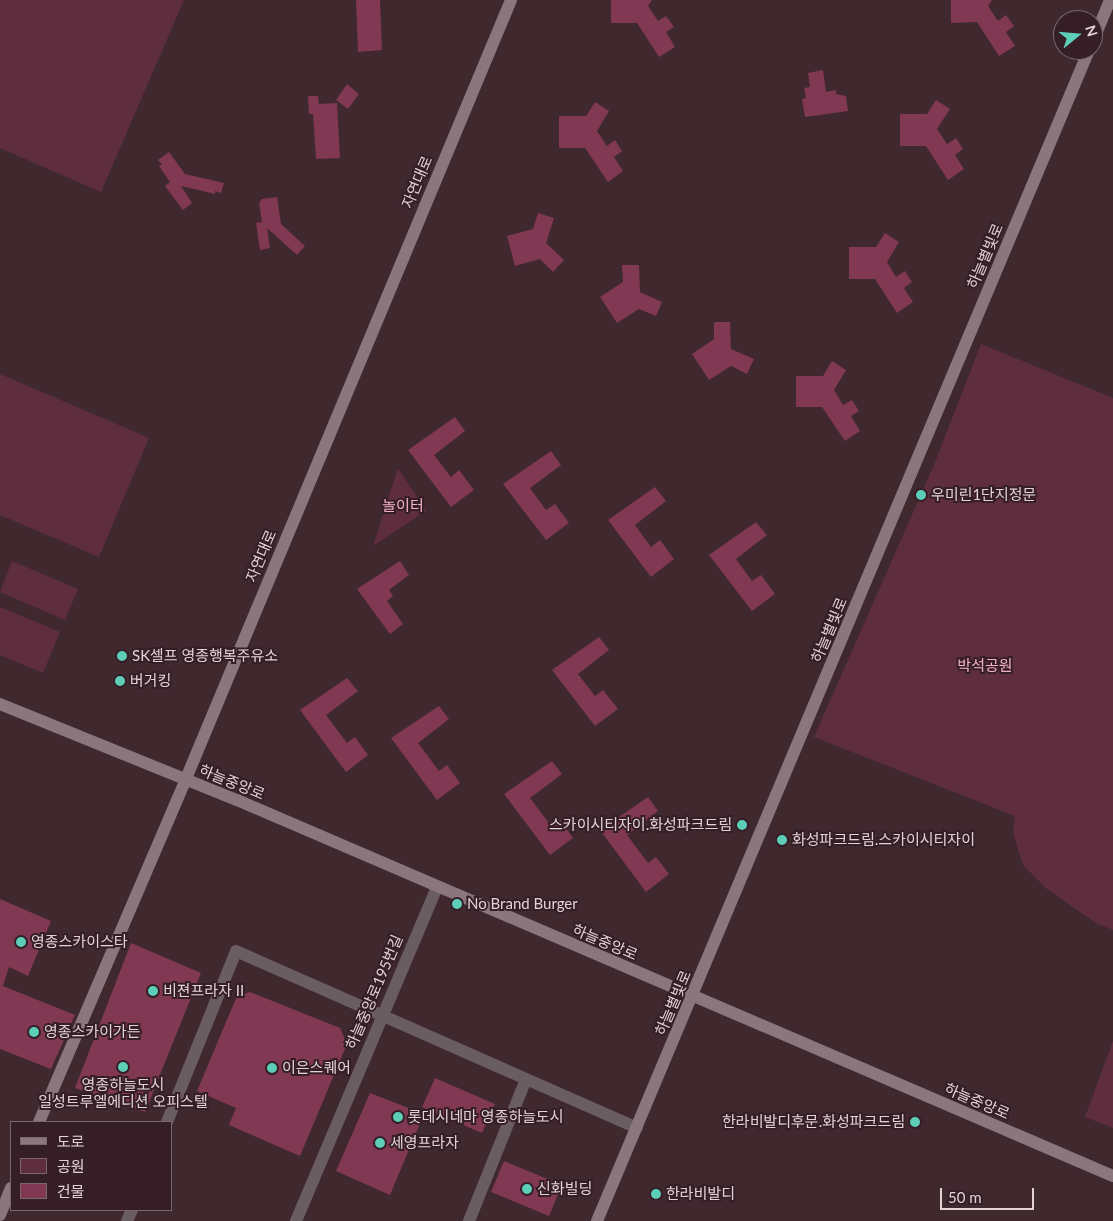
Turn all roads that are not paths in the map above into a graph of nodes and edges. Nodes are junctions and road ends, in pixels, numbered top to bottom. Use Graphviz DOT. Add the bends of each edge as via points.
graph roads {
  1 [pos="511,0"];
  2 [pos="1110,0"];
  3 [pos="1103,17"];
  4 [pos="1085,60"];
  5 [pos="0,704"];
  6 [pos="185,781"];
  7 [pos="436,887"];
  8 [pos="692,998"];
  9 [pos="382,1016"];
  10 [pos="526,1079"];
  11 [pos="39,1121"];
  12 [pos="167,1121"];
  13 [pos="637,1128"];
  14 [pos="1113,1176"];
  15 [pos="10,1190"];
  16 [pos="0,1214"];
  17 [pos="296,1221"];
  18 [pos="469,1221"];
  19 [pos="598,1221"];
  1 -- 6 [label="street, 자연대로"];
  2 -- 3 [label="street"];
  4 -- 8 [label="street, 하늘별빛로"];
  5 -- 6 [label="street, 하늘중앙로"];
  6 -- 7 [label="street, 하늘중앙로"];
  6 -- 11 [label="street, 자연대로"];
  7 -- 8 [label="street, 하늘중앙로"];
  7 -- 9 [label="street, 하늘중앙로195번길"];
  8 -- 13 [label="street, 하늘별빛로"];
  8 -- 14 [label="street, 하늘중앙로"];
  9 -- 10 [label="street"];
  9 -- 12 [label="street" via="236,951"];
  9 -- 17 [label="street, 하늘중앙로195번길"];
  10 -- 13 [label="street"];
  10 -- 18 [label="street"];
  13 -- 19 [label="street, 하늘별빛로"];
  15 -- 16 [label="street"];
}
